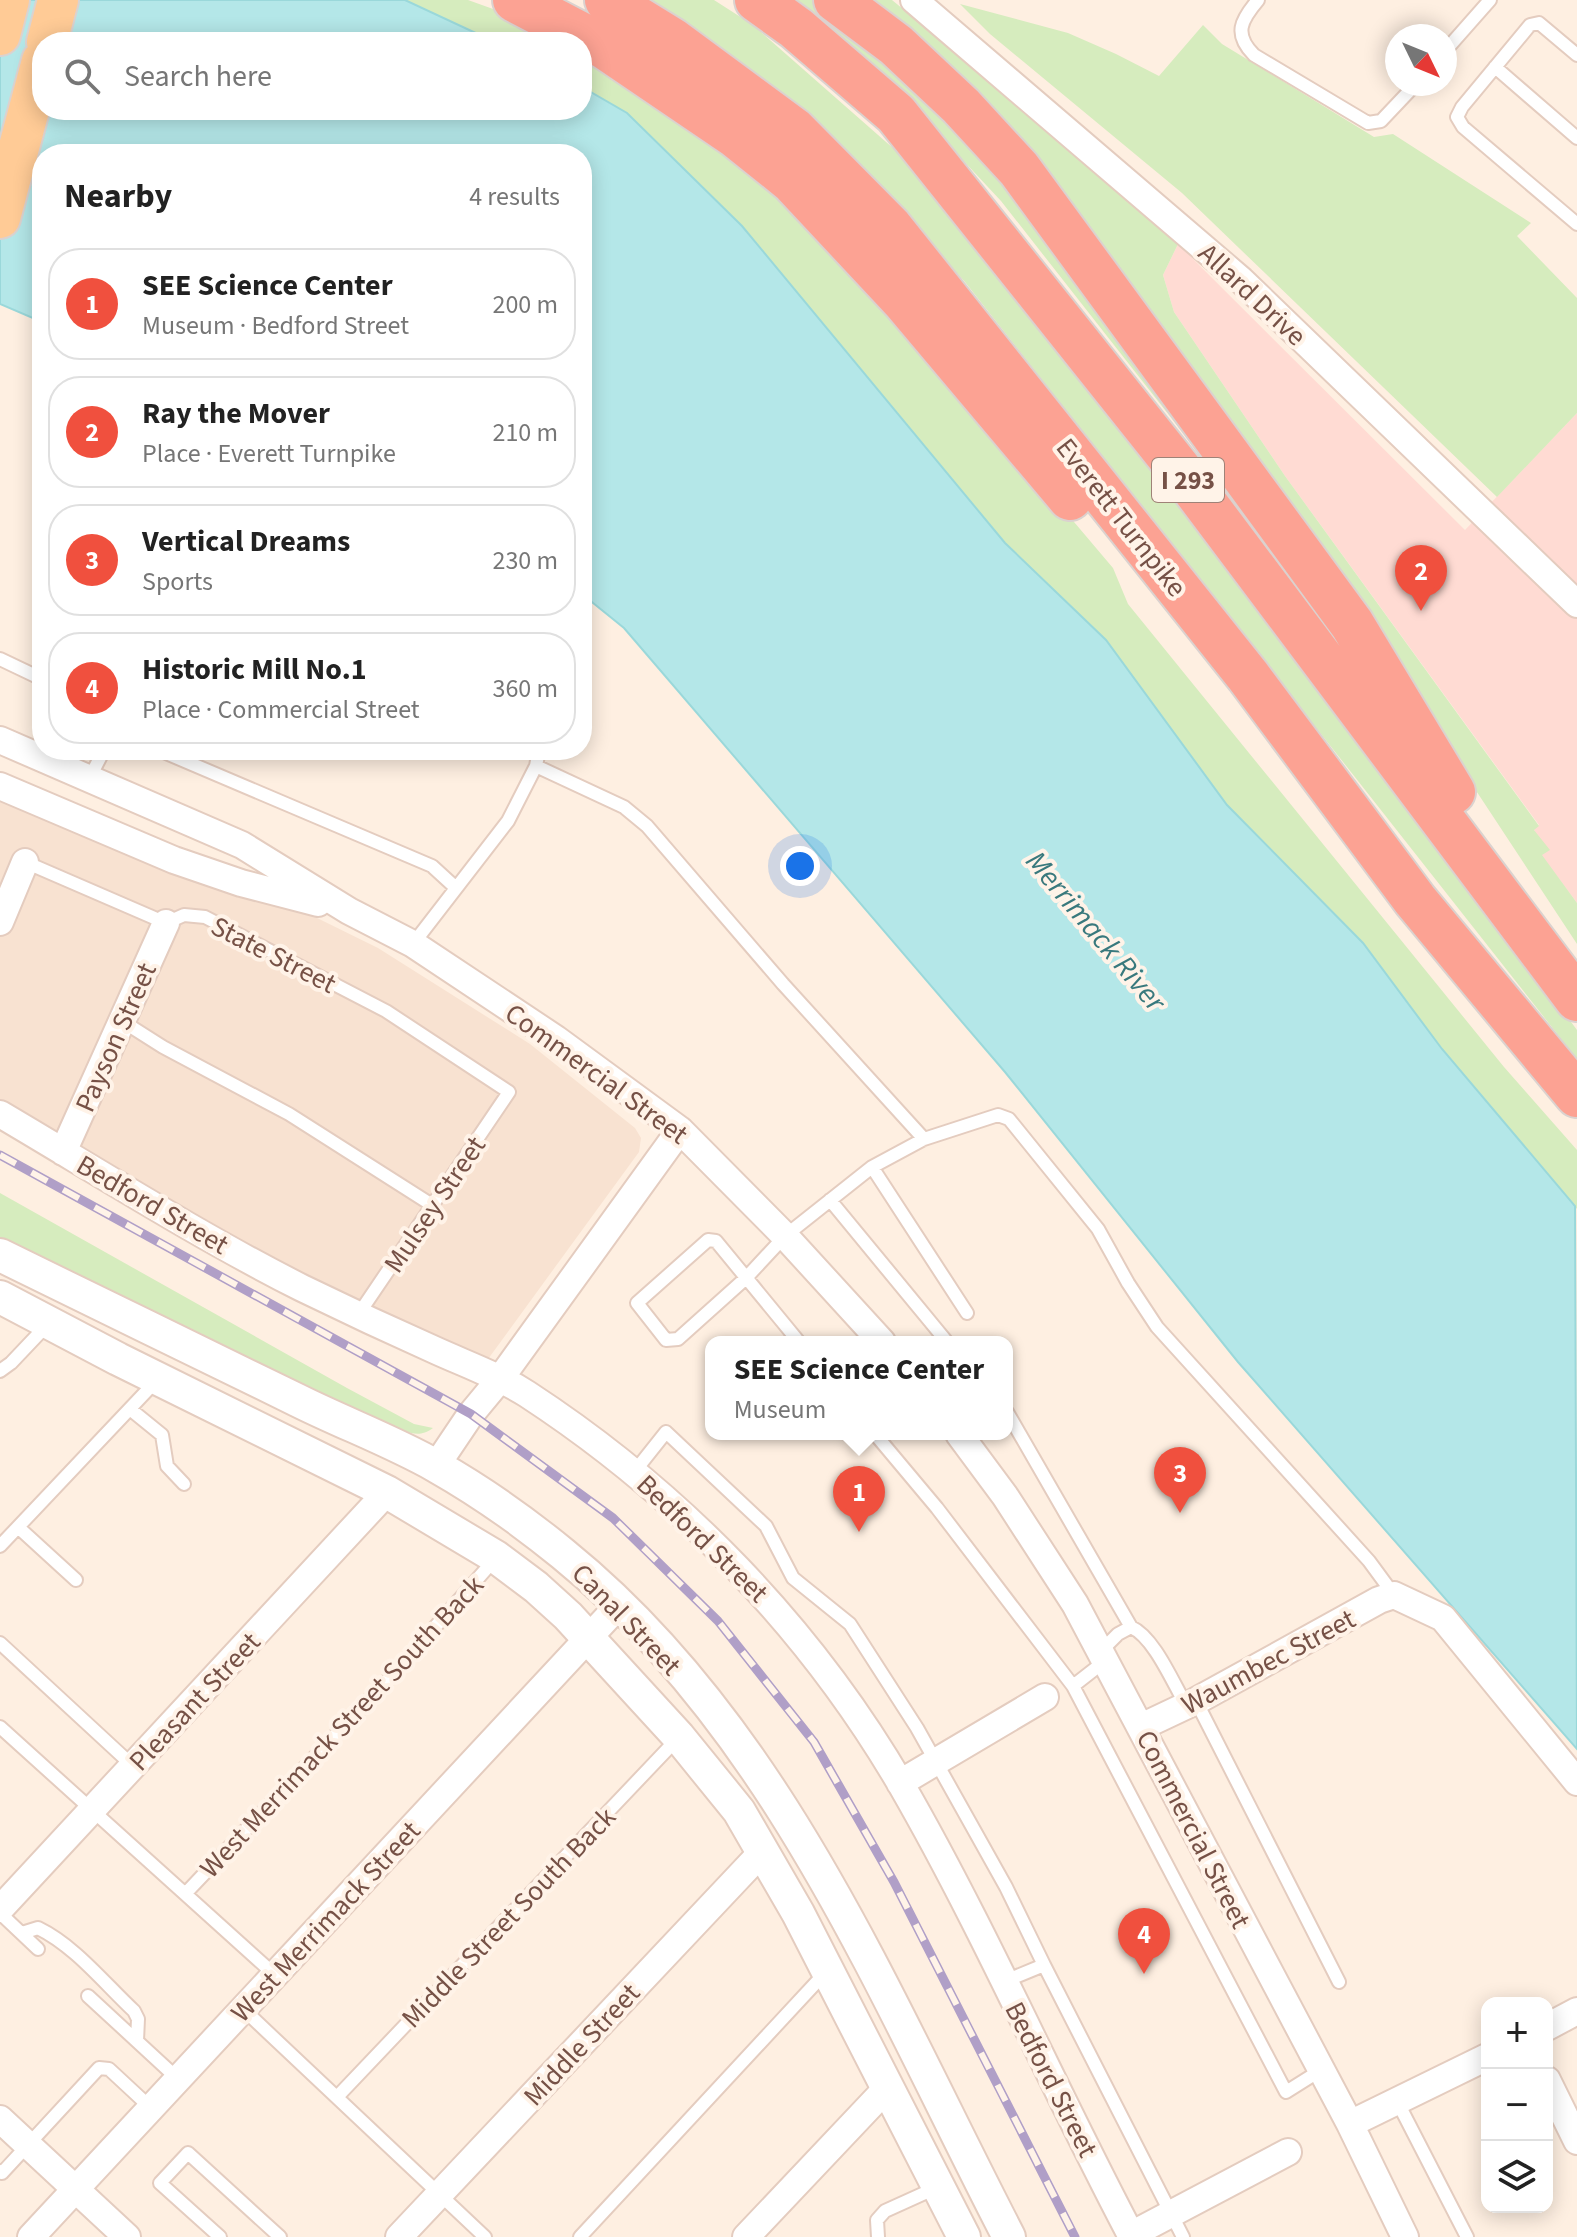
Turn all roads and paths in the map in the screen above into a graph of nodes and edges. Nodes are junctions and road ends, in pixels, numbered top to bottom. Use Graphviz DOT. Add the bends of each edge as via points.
graph roads {
  1 [pos="9,0"];
  2 [pos="58,0"];
  3 [pos="515,0"];
  4 [pos="607,0"];
  5 [pos="757,0"];
  6 [pos="836,0"];
  7 [pos="914,0"];
  8 [pos="1258,0"];
  9 [pos="1490,0"];
  10 [pos="50,32"];
  11 [pos="576,32"];
  12 [pos="0,35"];
  13 [pos="1457,37"];
  14 [pos="592,40"];
  15 [pos="1577,55"];
  16 [pos="1495,67"];
  17 [pos="1405,96"];
  18 [pos="32,98"];
  19 [pos="1577,138"];
  20 [pos="0,218"];
  21 [pos="1577,224"];
  22 [pos="1577,604"];
  23 [pos="0,659"];
  24 [pos="32,674"];
  25 [pos="0,740"];
  26 [pos="32,754"];
  27 [pos="46,760"];
  28 [pos="99,760"];
  29 [pos="183,760"];
  30 [pos="537,760"];
  31 [pos="536,766"];
  32 [pos="89,779"];
  33 [pos="0,786"];
  34 [pos="25,862"];
  35 [pos="456,888"];
  36 [pos="1415,900"];
  37 [pos="349,911"];
  38 [pos="0,922"];
  39 [pos="166,923"];
  40 [pos="413,944"];
  41 [pos="1577,997"];
  42 [pos="122,1021"];
  43 [pos="509,1092"];
  44 [pos="1577,1095"];
  45 [pos="0,1114"];
  46 [pos="680,1130"];
  47 [pos="924,1139"];
  48 [pos="63,1152"];
  49 [pos="872,1167"];
  50 [pos="830,1200"];
  51 [pos="432,1205"];
  52 [pos="785,1236"];
  53 [pos="0,1255"];
  54 [pos="746,1278"];
  55 [pos="0,1297"];
  56 [pos="967,1313"];
  57 [pos="358,1315"];
  58 [pos="49,1323"];
  59 [pos="794,1336"];
  60 [pos="877,1336"];
  61 [pos="942,1336"];
  62 [pos="6,1360"];
  63 [pos="0,1371"];
  64 [pos="158,1379"];
  65 [pos="500,1379"];
  66 [pos="130,1409"];
  67 [pos="1013,1422"];
  68 [pos="880,1440"];
  69 [pos="963,1440"];
  70 [pos="436,1466"];
  71 [pos="635,1471"];
  72 [pos="184,1484"];
  73 [pos="387,1492"];
  74 [pos="18,1527"];
  75 [pos="0,1546"];
  76 [pos="496,1557"];
  77 [pos="76,1580"];
  78 [pos="1394,1595"];
  79 [pos="620,1604"];
  80 [pos="1131,1627"];
  81 [pos="588,1638"];
  82 [pos="0,1643"];
  83 [pos="1103,1656"];
  84 [pos="1073,1686"];
  85 [pos="1045,1697"];
  86 [pos="1191,1703"];
  87 [pos="0,1727"];
  88 [pos="1141,1727"];
  89 [pos="679,1737"];
  90 [pos="936,1762"];
  91 [pos="133,1766"];
  92 [pos="1577,1782"];
  93 [pos="900,1783"];
  94 [pos="91,1811"];
  95 [pos="764,1850"];
  96 [pos="185,1894"];
  97 [pos="0,1911"];
  98 [pos="22,1933"];
  99 [pos="38,1949"];
  100 [pos="1044,1965"];
  101 [pos="827,1971"];
  102 [pos="275,1975"];
  103 [pos="1003,1982"];
  104 [pos="1339,1982"];
  105 [pos="88,1996"];
  106 [pos="243,2009"];
  107 [pos="1577,2011"];
  108 [pos="1553,2024"];
  109 [pos="137,2041"];
  110 [pos="1481,2060"];
  111 [pos="1321,2070"];
  112 [pos="178,2079"];
  113 [pos="886,2089"];
  114 [pos="1553,2092"];
  115 [pos="337,2097"];
  116 [pos="1397,2101"];
  117 [pos="151,2108"];
  118 [pos="0,2119"];
  119 [pos="1350,2124"];
  120 [pos="1577,2141"];
  121 [pos="28,2145"];
  122 [pos="1288,2152"];
  123 [pos="0,2171"];
  124 [pos="938,2187"];
  125 [pos="75,2189"];
  126 [pos="440,2194"];
  127 [pos="1177,2226"];
  128 [pos="1131,2236"];
  129 [pos="31,2237"];
  130 [pos="127,2237"];
  131 [pos="220,2237"];
  132 [pos="280,2237"];
  133 [pos="399,2237"];
  134 [pos="485,2237"];
  135 [pos="580,2237"];
  136 [pos="746,2237"];
  137 [pos="878,2237"];
  138 [pos="964,2237"];
  139 [pos="1009,2237"];
  140 [pos="1405,2237"];
  141 [pos="1467,2237"];
  1 -- 12 [label="main road"];
  2 -- 10 [label="main road"];
  3 -- 11 [label="highway"];
  4 -- 36 [label="highway, Everett Turnpike / I 293" via="672,40 794,130 890,227 1248,676"];
  5 -- 41 [label="highway, I 293" via="896,114 1183,474"];
  6 -- 41 [label="highway" via="896,45 1019,169 1352,624"];
  7 -- 22 [label="street, Allard Drive" via="1241,280"];
  8 -- 17 [label="lane" via="1244,16 1241,32 1254,55 1368,123 1381,121"];
  9 -- 13 [label="lane"];
  14 -- 36 [label="highway" via="736,136 792,181 905,302 1289,767"];
  15 -- 16 [label="lane" via="1539,23 1530,25"];
  16 -- 19 [label="lane"];
  16 -- 21 [label="lane" via="1457,117"];
  18 -- 20 [label="main road"];
  23 -- 24 [label="lane"];
  25 -- 26 [label="street, Commercial Street"];
  27 -- 32 [label="street, Commercial Street"];
  28 -- 32 [label="lane"];
  29 -- 35 [label="lane" via="432,866"];
  30 -- 31 [label="lane"];
  31 -- 35 [label="lane" via="508,821"];
  31 -- 47 [label="lane" via="624,807 647,826"];
  32 -- 37 [label="street, Commercial Street" via="242,845"];
  33 -- 37 [label="street, Commercial Street" via="187,865"];
  34 -- 38 [label="street"];
  34 -- 39 [label="lane"];
  35 -- 40 [label="lane"];
  36 -- 44 [label="highway, Everett Turnpike / I 293"];
  37 -- 40 [label="street, Commercial Street"];
  39 -- 42 [label="street, Payson Street"];
  39 -- 43 [label="lane, State Street" via="184,915 205,917 386,1011"];
  40 -- 46 [label="street, Commercial Street"];
  42 -- 48 [label="street, Payson Street"];
  42 -- 51 [label="lane" via="289,1114"];
  43 -- 51 [label="lane, Mulsey Street"];
  45 -- 48 [label="street, Bedford Street"];
  46 -- 52 [label="street, Commercial Street"];
  46 -- 65 [label="street"];
  47 -- 49 [label="lane"];
  47 -- 78 [label="lane" via="998,1115 1009,1119 1098,1229 1157,1327"];
  48 -- 57 [label="street, Bedford Street" via="256,1264"];
  49 -- 50 [label="lane"];
  49 -- 56 [label="lane"];
  50 -- 52 [label="lane"];
  50 -- 61 [label="lane"];
  51 -- 57 [label="lane, Mulsey Street"];
  52 -- 54 [label="lane"];
  52 -- 60 [label="street, Commercial Street"];
  53 -- 70 [label="street, Canal Street"];
  54 -- 54 [label="lane" via="678,1339 666,1340 637,1303 708,1240 716,1241"];
  54 -- 59 [label="lane"];
  55 -- 58 [label="street, Canal Street"];
  57 -- 65 [label="street, Bedford Street"];
  58 -- 62 [label="lane"];
  58 -- 64 [label="street, Canal Street"];
  62 -- 63 [label="lane"];
  64 -- 66 [label="lane"];
  64 -- 73 [label="street, Canal Street"];
  65 -- 70 [label="street"];
  65 -- 71 [label="street, Bedford Street"];
  66 -- 72 [label="lane" via="162,1435 167,1466"];
  66 -- 74 [label="lane"];
  67 -- 80 [label="lane"];
  68 -- 84 [label="lane"];
  69 -- 83 [label="street, Commercial Street" via="1075,1604"];
  70 -- 79 [label="street, Canal Street" via="563,1553"];
  71 -- 90 [label="lane" via="666,1432 755,1514 793,1578 850,1624"];
  71 -- 93 [label="street, Bedford Street" via="706,1536 790,1626"];
  73 -- 76 [label="street, Canal Street"];
  73 -- 91 [label="street, Pleasant Street"];
  74 -- 75 [label="lane"];
  74 -- 77 [label="lane"];
  76 -- 81 [label="street, Canal Street"];
  76 -- 96 [label="lane, West Merrimack Street South Back"];
  78 -- 86 [label="street, Waumbec Street"];
  78 -- 92 [label="street" via="1443,1618"];
  79 -- 81 [label="street, West Merrimack Street"];
  79 -- 139 [label="street, Canal Street" via="705,1702 807,1848"];
  80 -- 83 [label="lane" via="1118,1634"];
  80 -- 86 [label="lane" via="1148,1640"];
  81 -- 89 [label="street, Canal Street"];
  81 -- 102 [label="street, West Merrimack Street"];
  82 -- 91 [label="lane"];
  83 -- 84 [label="lane"];
  83 -- 88 [label="street, Commercial Street"];
  84 -- 111 [label="lane" via="1286,2092"];
  85 -- 90 [label="street"];
  86 -- 88 [label="street, Waumbec Street"];
  86 -- 104 [label="lane"];
  87 -- 94 [label="lane"];
  88 -- 111 [label="street, Commercial Street"];
  89 -- 95 [label="street, Canal Street"];
  89 -- 115 [label="lane, Middle Street South Back"];
  90 -- 93 [label="street"];
  90 -- 100 [label="lane"];
  91 -- 94 [label="street, Pleasant Street"];
  93 -- 103 [label="street, Bedford Street"];
  94 -- 96 [label="lane"];
  94 -- 97 [label="street, Pleasant Street"];
  95 -- 101 [label="street, Canal Street"];
  95 -- 126 [label="street, Middle Street"];
  96 -- 102 [label="lane"];
  97 -- 98 [label="lane"];
  98 -- 99 [label="lane"];
  98 -- 109 [label="lane" via="38,1928 80,1960 134,2011"];
  100 -- 103 [label="lane"];
  100 -- 127 [label="lane"];
  101 -- 113 [label="street, Canal Street"];
  101 -- 135 [label="lane"];
  102 -- 106 [label="street, West Merrimack Street"];
  103 -- 128 [label="street, Bedford Street"];
  105 -- 109 [label="lane"];
  106 -- 112 [label="street, West Merrimack Street"];
  106 -- 115 [label="lane"];
  107 -- 108 [label="street"];
  109 -- 112 [label="lane"];
  110 -- 116 [label="street"];
  111 -- 119 [label="street, Commercial Street"];
  112 -- 117 [label="street, West Merrimack Street"];
  113 -- 124 [label="street, Canal Street"];
  113 -- 136 [label="street"];
  114 -- 120 [label="street"];
  115 -- 126 [label="lane"];
  116 -- 119 [label="street"];
  116 -- 141 [label="lane"];
  117 -- 121 [label="lane" via="109,2069 99,2068"];
  117 -- 125 [label="street, West Merrimack Street"];
  118 -- 121 [label="street"];
  119 -- 140 [label="street, Commercial Street"];
  121 -- 123 [label="lane"];
  121 -- 125 [label="street"];
  122 -- 127 [label="street"];
  124 -- 137 [label="lane" via="885,2211 877,2220"];
  124 -- 138 [label="street, Canal Street"];
  125 -- 129 [label="street, West Merrimack Street"];
  125 -- 130 [label="street"];
  126 -- 133 [label="street, Middle Street"];
  126 -- 134 [label="lane"];
  127 -- 128 [label="street"];
  131 -- 132 [label="lane" via="160,2183 188,2153"];
}
